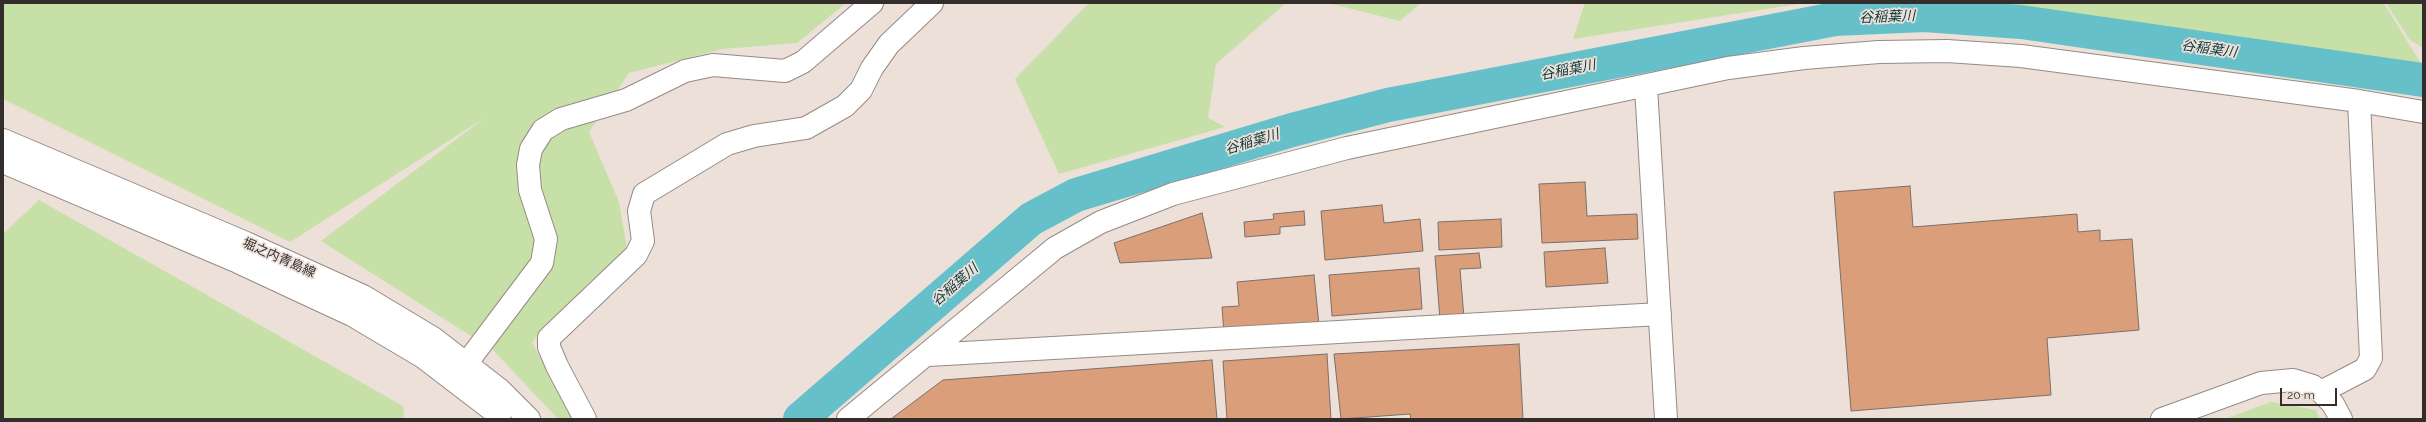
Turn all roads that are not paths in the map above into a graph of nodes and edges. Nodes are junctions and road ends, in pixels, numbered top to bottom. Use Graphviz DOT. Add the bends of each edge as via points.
graph roads {
  1 [pos="872,3"];
  2 [pos="932,3"];
  3 [pos="1646,87"];
  4 [pos="2359,101"];
  5 [pos="2423,112"];
  6 [pos="3,140"];
  7 [pos="3,162"];
  8 [pos="1660,314"];
  9 [pos="928,355"];
  10 [pos="466,364"];
  11 [pos="2321,392"];
  12 [pos="500,419"];
  13 [pos="530,419"];
  14 [pos="585,419"];
  15 [pos="848,419"];
  16 [pos="1666,419"];
  17 [pos="2162,419"];
  18 [pos="2341,419"];
  1 -- 10 [label="street" via="803,62 785,71 713,65 685,71 626,100 561,119 543,130 531,149 528,166 530,190 546,239 542,263"];
  2 -- 14 [label="street" via="889,44 872,68 861,90 845,106 806,128 754,136 728,144 644,194 639,211 643,241 636,255 549,338 549,347 557,366"];
  3 -- 4 [label="street" via="1728,68 1804,58 1879,52 1947,51 2020,56"];
  3 -- 8 [label="street"];
  3 -- 9 [label="street" via="1347,148 1173,194 1101,222 1055,248"];
  4 -- 5 [label="street"];
  4 -- 11 [label="street" via="2371,358 2365,369"];
  6 -- 10 [label="street, 堀之内青島線" via="239,240 363,296 433,338"];
  7 -- 12 [label="street, 堀之内青島線" via="238,262 352,315 422,357 491,409"];
  8 -- 9 [label="street"];
  8 -- 16 [label="street"];
  9 -- 15 [label="street"];
  10 -- 13 [label="street, 堀之内青島線" via="500,390"];
  11 -- 17 [label="street" via="2313,386 2292,380 2261,383"];
  11 -- 18 [label="street" via="2333,404"];
}
